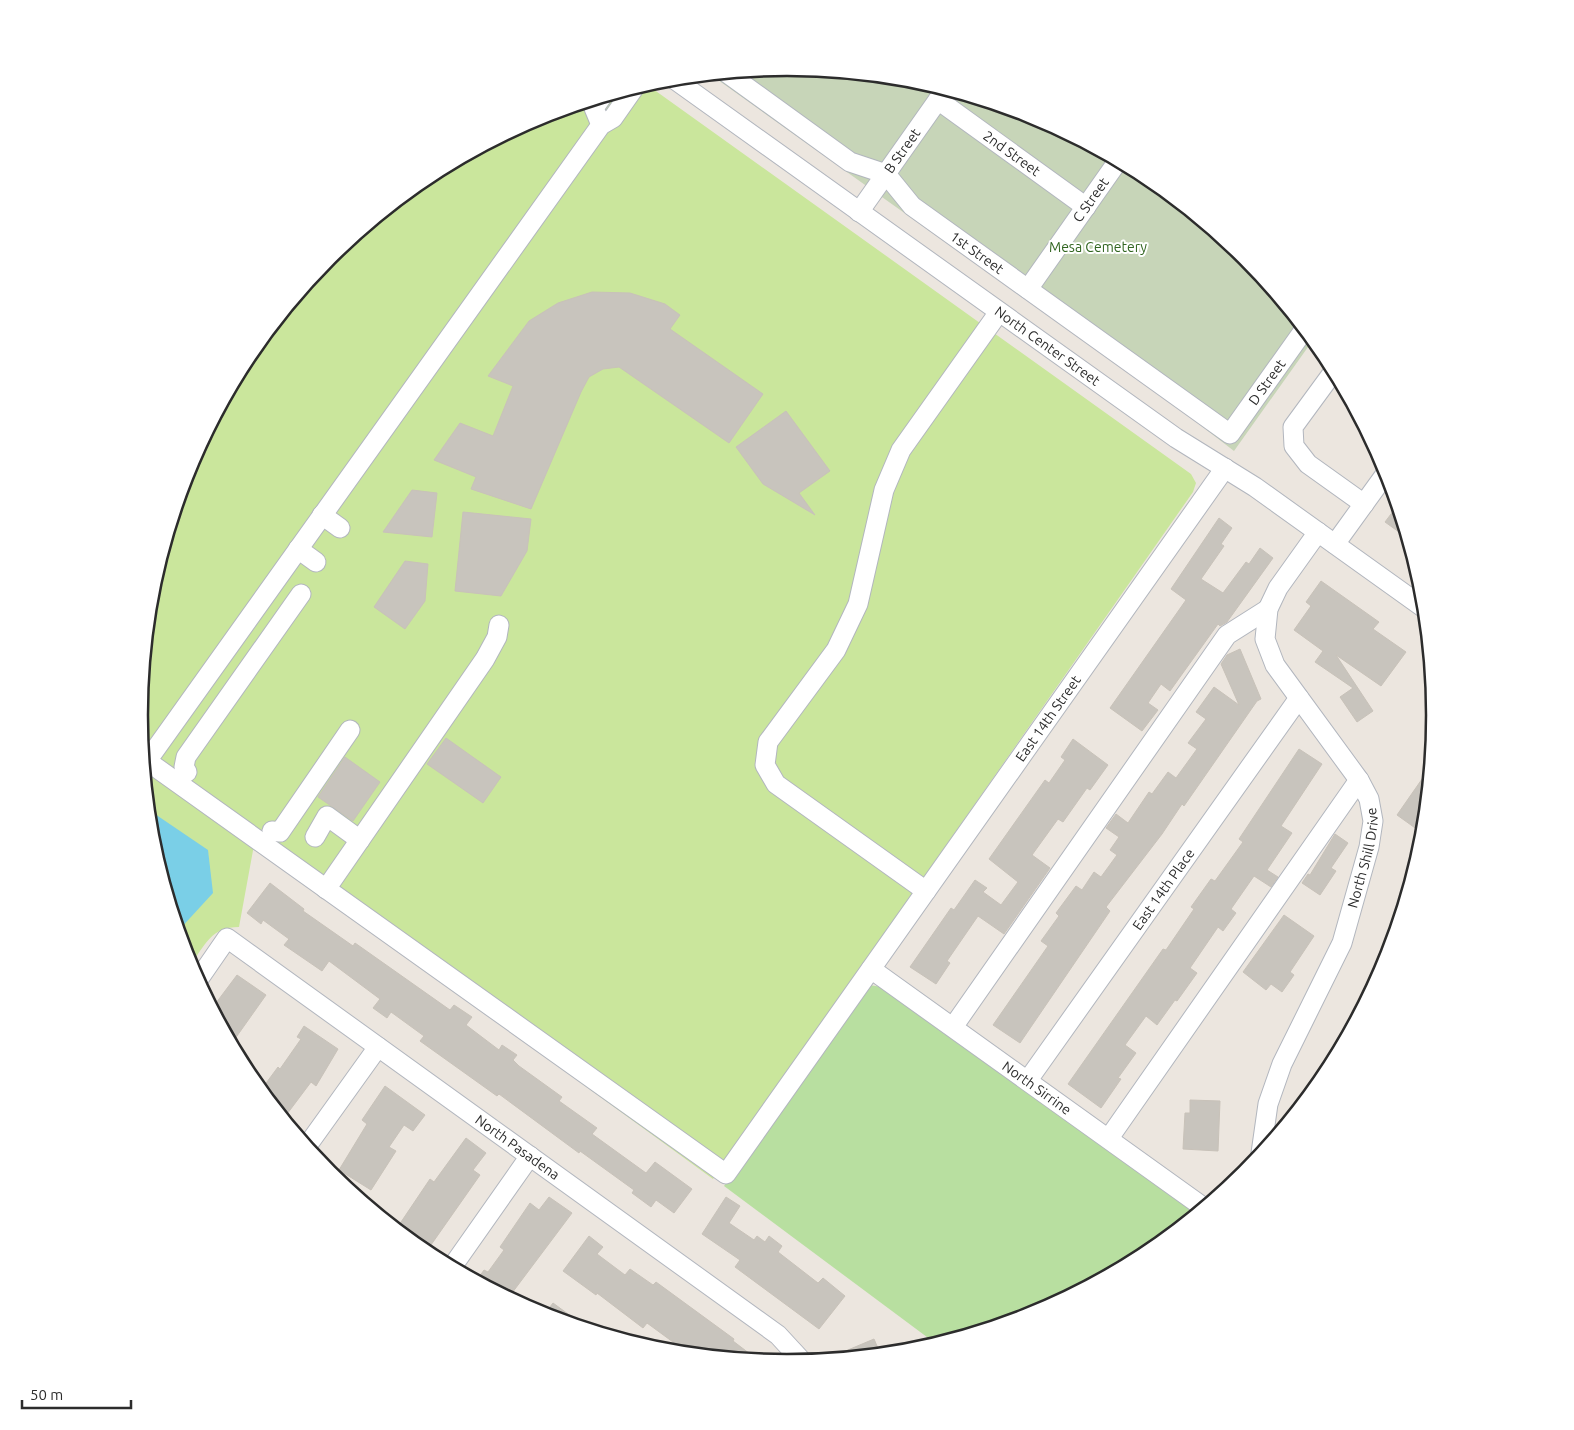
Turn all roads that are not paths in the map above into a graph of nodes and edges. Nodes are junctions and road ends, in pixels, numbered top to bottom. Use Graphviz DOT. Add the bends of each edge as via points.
graph roads {
  1 [pos="734,79"];
  2 [pos="683,85"];
  3 [pos="942,95"];
  4 [pos="943,96"];
  5 [pos="628,97"];
  6 [pos="595,106"];
  7 [pos="601,124"];
  8 [pos="1114,167"];
  9 [pos="886,174"];
  10 [pos="1086,207"];
  11 [pos="859,212"];
  12 [pos="1028,289"];
  13 [pos="999,312"];
  14 [pos="1300,335"];
  15 [pos="1329,378"];
  16 [pos="1230,434"];
  17 [pos="1225,468"];
  18 [pos="1381,481"];
  19 [pos="1364,504"];
  20 [pos="322,515"];
  21 [pos="340,528"];
  22 [pos="1318,532"];
  23 [pos="1336,544"];
  24 [pos="298,549"];
  25 [pos="316,562"];
  26 [pos="278,577"];
  27 [pos="1415,601"];
  28 [pos="1268,609"];
  29 [pos="499,625"];
  30 [pos="1299,698"];
  31 [pos="350,730"];
  32 [pos="150,757"];
  33 [pos="151,764"];
  34 [pos="187,772"];
  35 [pos="1360,780"];
  36 [pos="272,831"];
  37 [pos="315,838"];
  38 [pos="360,840"];
  39 [pos="326,889"];
  40 [pos="926,891"];
  41 [pos="871,969"];
  42 [pos="203,973"];
  43 [pos="953,1027"];
  44 [pos="378,1047"];
  45 [pos="1028,1080"];
  46 [pos="1109,1138"];
  47 [pos="311,1140"];
  48 [pos="1263,1141"];
  49 [pos="530,1156"];
  50 [pos="1198,1203"];
  51 [pos="456,1261"];
  52 [pos="795,1354"];
  1 -- 9 [label="street" via="850,162"];
  2 -- 11 [label="street, North Center Street"];
  3 -- 9 [label="street, B Street"];
  4 -- 10 [label="street, 2nd Street"];
  5 -- 7 [label="street" via="613,118"];
  6 -- 7 [label="street"];
  7 -- 20 [label="street"];
  8 -- 10 [label="street, C Street"];
  9 -- 11 [label="street, B Street"];
  9 -- 12 [label="street, 1st Street" via="912,206"];
  10 -- 12 [label="street, C Street"];
  11 -- 13 [label="street, North Center Street"];
  12 -- 16 [label="street, 1st Street"];
  13 -- 17 [label="street, North Center Street" via="1176,438"];
  13 -- 40 [label="street" via="901,450 884,490 858,604 836,650 768,742 765,765 776,784"];
  14 -- 16 [label="street, D Street"];
  15 -- 19 [label="street" via="1293,427 1294,446 1308,464"];
  17 -- 22 [label="street, North Center Street"];
  17 -- 40 [label="street, East 14th Street"];
  18 -- 19 [label="street"];
  19 -- 23 [label="street"];
  20 -- 21 [label="street"];
  20 -- 24 [label="street"];
  22 -- 23 [label="street, North Center Street"];
  22 -- 28 [label="street, North Shill Drive" via="1278,588"];
  23 -- 27 [label="street, North Center Street"];
  24 -- 25 [label="street"];
  24 -- 26 [label="street"];
  26 -- 32 [label="street"];
  26 -- 34 [label="street" via="298,592 186,757 184,767"];
  28 -- 30 [label="street, North Shill Drive" via="1266,639 1275,666"];
  28 -- 43 [label="street" via="1227,635"];
  29 -- 38 [label="street" via="486,659"];
  30 -- 35 [label="street, North Shill Drive"];
  30 -- 45 [label="street, East 14th Place"];
  31 -- 36 [label="street" via="280,832"];
  33 -- 39 [label="street"];
  35 -- 46 [label="street"];
  35 -- 48 [label="street, North Shill Drive" via="1369,799 1373,821 1369,847 1342,943 1282,1064 1268,1104"];
  37 -- 38 [label="street" via="327,816"];
  38 -- 39 [label="street"];
  39 -- 41 [label="street, East 14th Street" via="726,1174"];
  40 -- 41 [label="street, East 14th Street"];
  41 -- 43 [label="street, North Sirrine"];
  42 -- 44 [label="street, North Pasadena" via="227,938"];
  43 -- 45 [label="street, North Sirrine"];
  44 -- 47 [label="street"];
  44 -- 49 [label="street, North Pasadena"];
  45 -- 46 [label="street, North Sirrine"];
  46 -- 50 [label="street, North Sirrine"];
  49 -- 51 [label="street"];
  49 -- 52 [label="street, North Pasadena" via="778,1335"];
}
